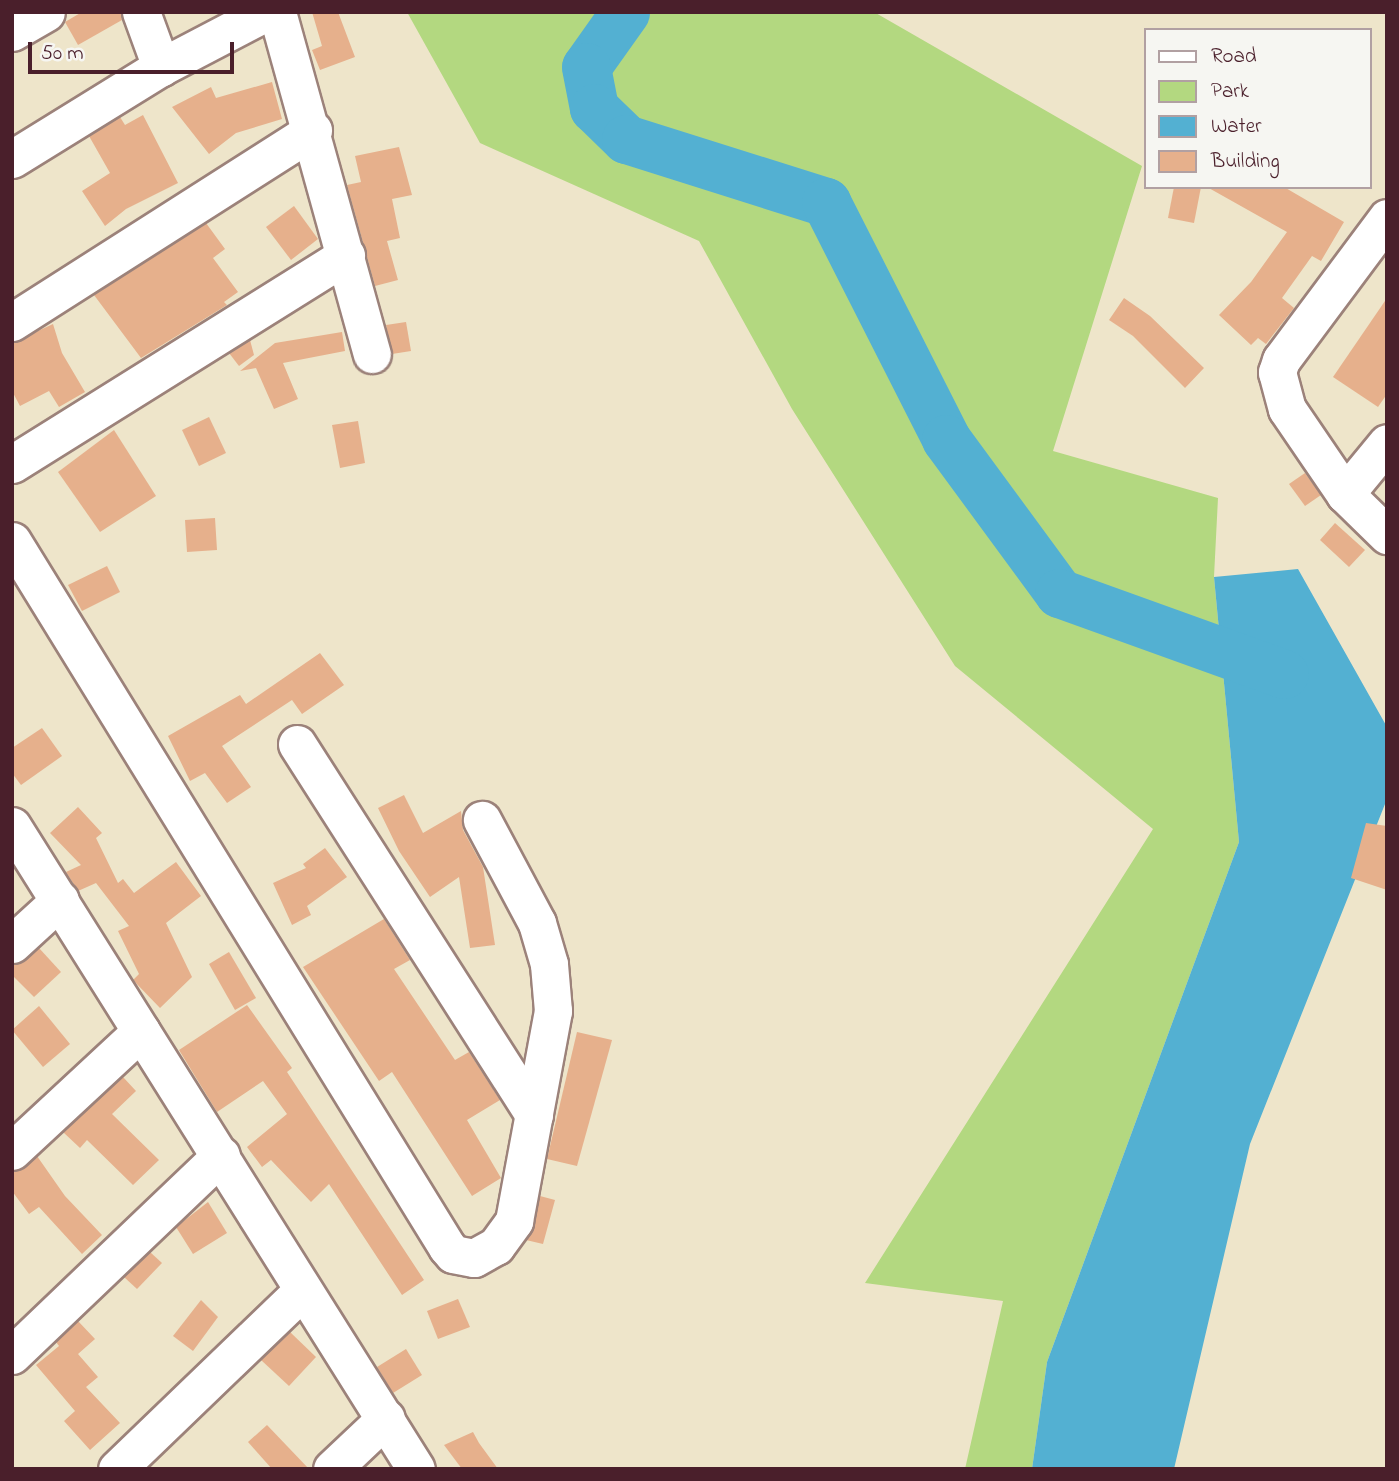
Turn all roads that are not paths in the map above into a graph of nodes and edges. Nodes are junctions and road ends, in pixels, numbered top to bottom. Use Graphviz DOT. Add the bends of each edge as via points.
graph roads {
  1 [pos="47,12"];
  2 [pos="141,12"];
  3 [pos="266,12"];
  4 [pos="277,12"];
  5 [pos="12,32"];
  6 [pos="161,67"];
  7 [pos="313,130"];
  8 [pos="12,159"];
  9 [pos="1387,218"];
  10 [pos="346,255"];
  11 [pos="12,322"];
  12 [pos="372,354"];
  13 [pos="1387,443"];
  14 [pos="12,464"];
  15 [pos="1345,495"];
  16 [pos="1387,535"];
  17 [pos="12,541"];
  18 [pos="297,744"];
  19 [pos="482,820"];
  20 [pos="12,826"];
  21 [pos="60,900"];
  22 [pos="12,944"];
  23 [pos="141,1031"];
  24 [pos="534,1115"];
  25 [pos="12,1151"];
  26 [pos="221,1155"];
  27 [pos="302,1291"];
  28 [pos="12,1355"];
  29 [pos="386,1418"];
  30 [pos="117,1469"];
  31 [pos="332,1469"];
  32 [pos="416,1469"];
  1 -- 5 [label="street"];
  2 -- 6 [label="street"];
  3 -- 6 [label="street"];
  4 -- 7 [label="street"];
  6 -- 8 [label="street"];
  7 -- 10 [label="street"];
  7 -- 11 [label="street"];
  9 -- 15 [label="street" via="1281,360 1278,372 1287,409"];
  10 -- 12 [label="street"];
  10 -- 14 [label="street"];
  13 -- 15 [label="street"];
  15 -- 16 [label="street"];
  17 -- 24 [label="street" via="453,1254 486,1255 510,1228"];
  18 -- 24 [label="street"];
  19 -- 24 [label="street" via="537,923 549,964 554,1011"];
  20 -- 21 [label="street"];
  21 -- 22 [label="street"];
  21 -- 23 [label="street"];
  23 -- 25 [label="street"];
  23 -- 26 [label="street"];
  26 -- 27 [label="street"];
  26 -- 28 [label="street"];
  27 -- 29 [label="street"];
  27 -- 30 [label="street"];
  29 -- 31 [label="street"];
  29 -- 32 [label="street"];
}
